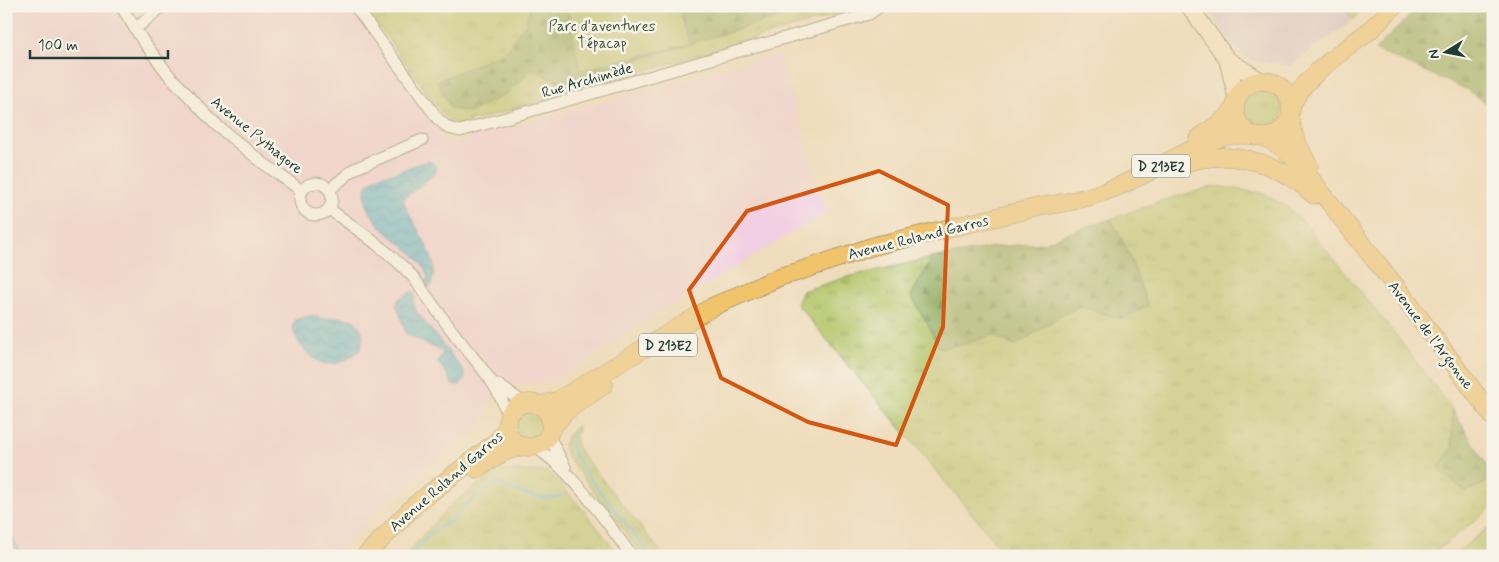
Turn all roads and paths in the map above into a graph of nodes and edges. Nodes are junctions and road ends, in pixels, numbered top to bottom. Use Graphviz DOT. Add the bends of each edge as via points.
graph roads {
  1 [pos="121,6"];
  2 [pos="162,6"];
  3 [pos="355,6"];
  4 [pos="880,6"];
  5 [pos="1189,6"];
  6 [pos="1388,6"];
  7 [pos="1394,6"];
  8 [pos="135,29"];
  9 [pos="1227,59"];
  10 [pos="1268,82"];
  11 [pos="1236,103"];
  12 [pos="1290,112"];
  13 [pos="1259,136"];
  14 [pos="422,140"];
  15 [pos="329,190"];
  16 [pos="302,191"];
  17 [pos="1070,202"];
  18 [pos="1043,206"];
  19 [pos="329,209"];
  20 [pos="1354,234"];
  21 [pos="1369,253"];
  22 [pos="794,273"];
  23 [pos="492,380"];
  24 [pos="532,404"];
  25 [pos="1493,417"];
  26 [pos="508,422"];
  27 [pos="550,432"];
  28 [pos="528,446"];
  29 [pos="570,477"];
  30 [pos="365,556"];
  31 [pos="380,556"];
  32 [pos="632,556"];
  1 -- 8 [label="street, Avenue Pythagore"];
  2 -- 8 [label="street"];
  3 -- 4 [label="street, Rue Archimède" via="438,119 448,128 460,131 869,14"];
  5 -- 9 [label="main road"];
  6 -- 10 [label="main road" via="1307,71 1291,80"];
  7 -- 12 [label="main road" via="1310,79 1295,98"];
  8 -- 16 [label="street, Avenue Pythagore" via="168,74 216,125"];
  9 -- 10 [label="main road" via="1246,73"];
  9 -- 11 [label="main road"];
  10 -- 11 [label="main road" via="1246,86"];
  10 -- 12 [label="main road" via="1286,94"];
  11 -- 13 [label="main road" via="1239,124"];
  11 -- 18 [label="main road, Avenue Roland Garros / D 213E2" via="1232,113 1223,121 1171,154 1114,180"];
  12 -- 13 [label="main road" via="1280,132"];
  12 -- 21 [label="main road, Avenue de l'Argonne" via="1295,139 1302,154"];
  13 -- 17 [label="main road, Avenue Roland Garros / D 213E2" via="1232,135 1216,139 1131,181"];
  13 -- 20 [label="main road, Avenue de l'Argonne" via="1283,148 1295,159"];
  14 -- 15 [label="street" via="354,169"];
  15 -- 16 [label="street" via="325,186 310,184"];
  15 -- 19 [label="street" via="332,199"];
  16 -- 19 [label="street" via="300,202 310,214 320,215"];
  17 -- 18 [label="main road, Avenue Roland Garros / D 213E2"];
  17 -- 20 [label="main road" via="1110,194 1182,164 1207,158 1244,159 1267,164 1288,174"];
  18 -- 22 [label="main road, Avenue Roland Garros / D 213E2" via="874,246"];
  19 -- 23 [label="street" via="405,268"];
  20 -- 21 [label="main road, Avenue de l'Argonne"];
  21 -- 25 [label="main road, Avenue de l'Argonne"];
  22 -- 24 [label="main road, Avenue Roland Garros / D 213E2" via="712,307 558,401"];
  22 -- 27 [label="main road, Avenue Roland Garros / D 213E2" via="638,363 565,412"];
  23 -- 24 [label="street"];
  23 -- 26 [label="street" via="503,401"];
  24 -- 26 [label="main road" via="514,408"];
  24 -- 27 [label="main road" via="550,415"];
  26 -- 28 [label="main road" via="512,439"];
  26 -- 30 [label="main road, Avenue Roland Garros" via="496,442 416,504"];
  27 -- 28 [label="main road" via="545,441"];
  27 -- 29 [label="street"];
  28 -- 29 [label="street" via="546,454"];
  28 -- 31 [label="main road, Avenue Roland Garros" via="504,452 473,472 419,516"];
  29 -- 32 [label="street"];
}
